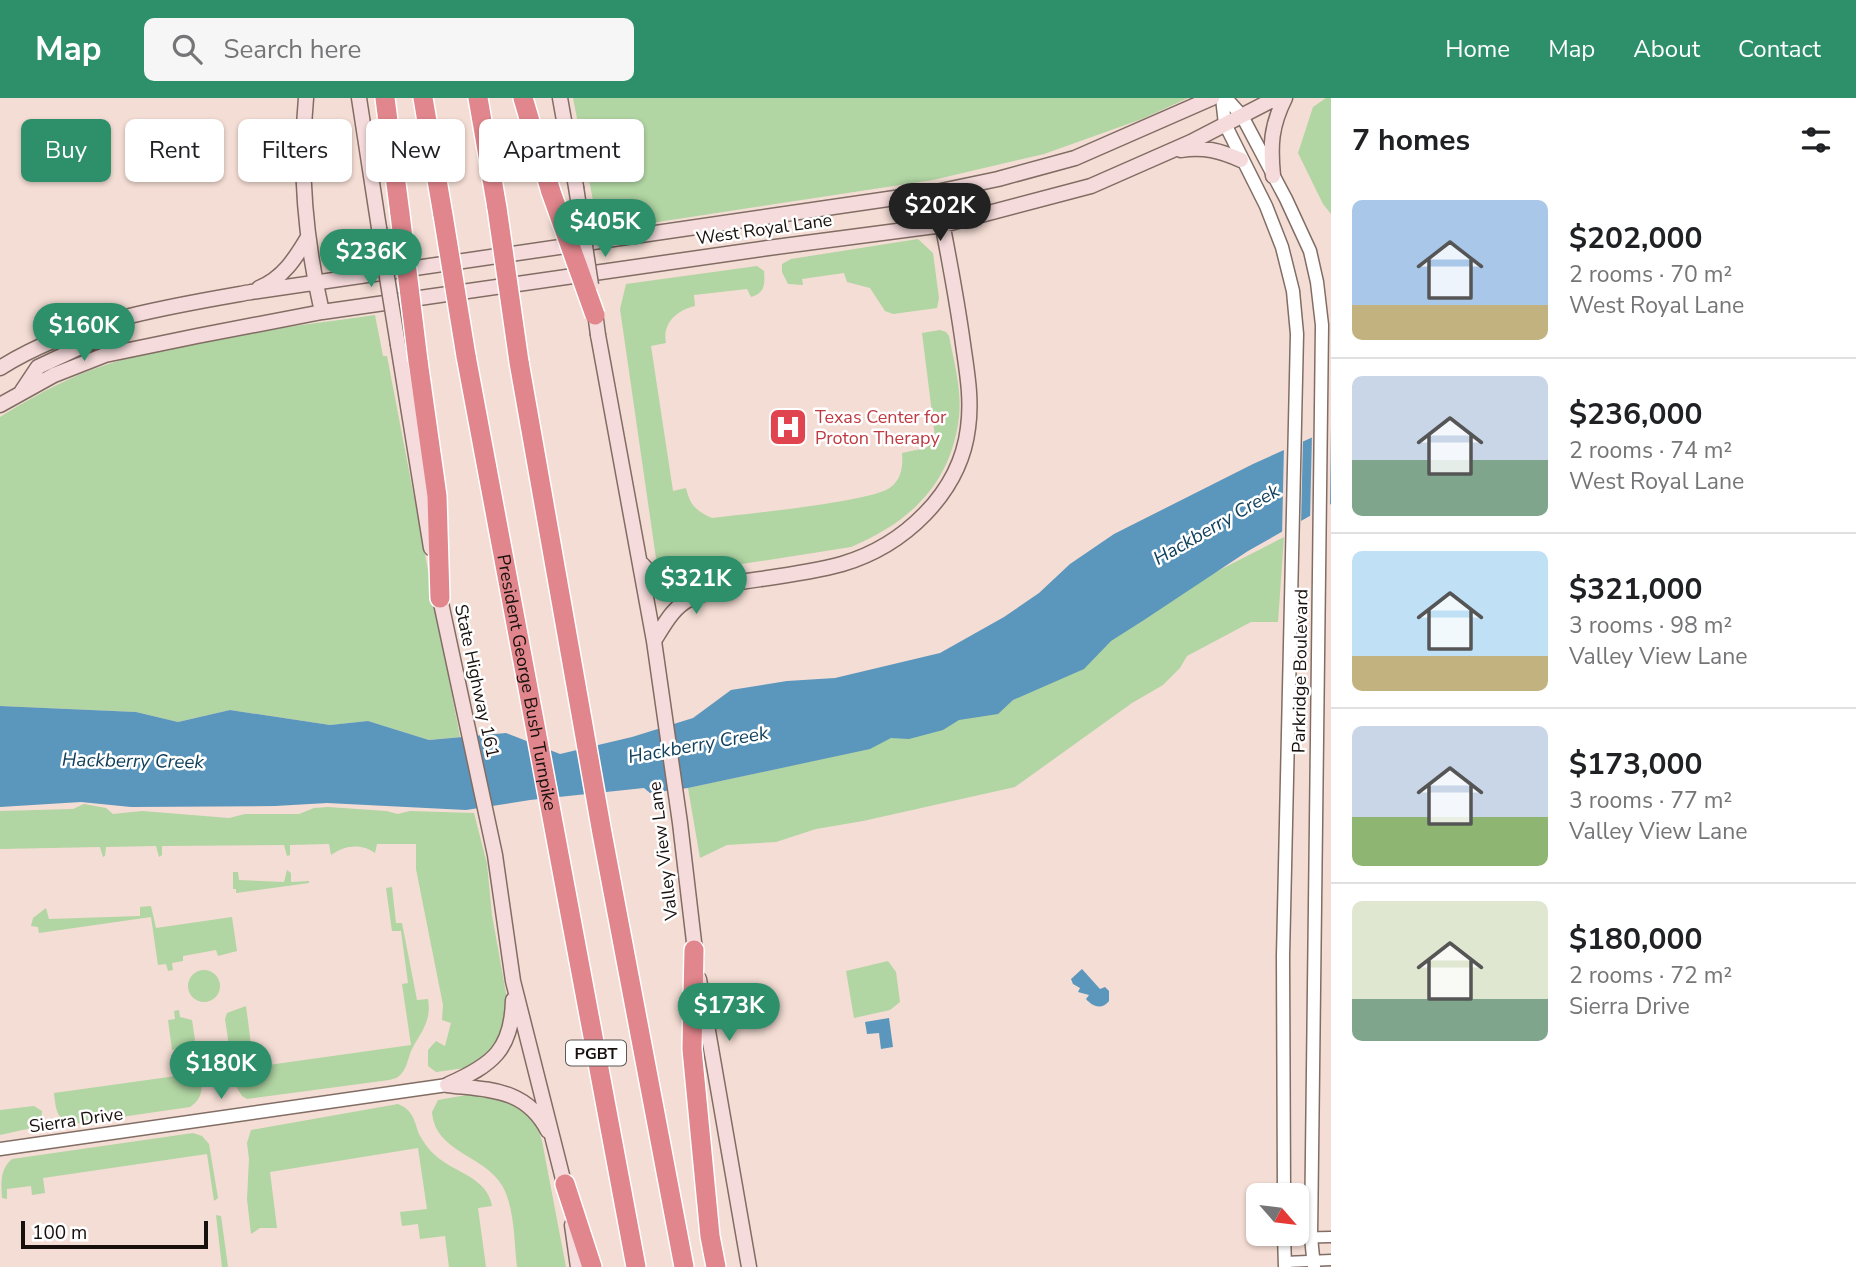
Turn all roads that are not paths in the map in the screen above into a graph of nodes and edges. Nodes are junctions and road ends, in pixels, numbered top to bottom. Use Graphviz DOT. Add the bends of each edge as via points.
graph roads {
  1 [pos="306,98"];
  2 [pos="359,98"];
  3 [pos="386,98"];
  4 [pos="423,98"];
  5 [pos="478,98"];
  6 [pos="523,98"];
  7 [pos="560,98"];
  8 [pos="1212,98"];
  9 [pos="1224,98"];
  10 [pos="1276,98"];
  11 [pos="1285,98"];
  12 [pos="1241,116"];
  13 [pos="1224,124"];
  14 [pos="1169,151"];
  15 [pos="1241,159"];
  16 [pos="1273,176"];
  17 [pos="936,192"];
  18 [pos="943,225"];
  19 [pos="308,237"];
  20 [pos="315,283"];
  21 [pos="251,292"];
  22 [pos="322,312"];
  23 [pos="595,314"];
  24 [pos="122,317"];
  25 [pos="0,368"];
  26 [pos="21,392"];
  27 [pos="0,405"];
  28 [pos="641,562"];
  29 [pos="727,584"];
  30 [pos="440,598"];
  31 [pos="654,641"];
  32 [pos="694,950"];
  33 [pos="513,981"];
  34 [pos="447,1085"];
  35 [pos="0,1149"];
  36 [pos="557,1151"];
  37 [pos="1284,1183"];
  38 [pos="565,1184"];
  39 [pos="1311,1237"];
  40 [pos="1331,1237"];
  41 [pos="1284,1246"];
  42 [pos="1331,1260"];
  43 [pos="1314,1264"];
  44 [pos="1285,1265"];
  45 [pos="578,1267"];
  46 [pos="592,1267"];
  47 [pos="636,1267"];
  48 [pos="684,1267"];
  49 [pos="716,1267"];
  50 [pos="750,1267"];
  1 -- 19 [label="main road"];
  2 -- 30 [label="main road, State Highway 161, bridge"];
  3 -- 30 [label="highway, bridge" via="437,496"];
  4 -- 47 [label="highway, President George Bush Turnpike / PGBT, bridge" via="466,356"];
  5 -- 48 [label="highway, PGBT, bridge" via="519,362"];
  6 -- 23 [label="highway, bridge"];
  7 -- 23 [label="main road, Valley View Lane, bridge"];
  8 -- 17 [label="main road, West Royal Lane" via="1075,158"];
  9 -- 12 [label="street, Parkridge Boulevard"];
  9 -- 13 [label="street, Parkridge Boulevard"];
  10 -- 12 [label="main road, West Royal Lane"];
  11 -- 16 [label="main road" via="1275,118 1270,147"];
  12 -- 13 [label="main road, West Royal Lane"];
  12 -- 16 [label="street, Parkridge Boulevard"];
  13 -- 14 [label="main road, West Royal Lane"];
  13 -- 15 [label="street, Parkridge Boulevard"];
  14 -- 15 [label="main road" via="1194,148"];
  14 -- 18 [label="main road, West Royal Lane" via="1091,186"];
  15 -- 37 [label="street, Parkridge Boulevard" via="1282,247 1297,334 1283,956"];
  16 -- 39 [label="street, Parkridge Boulevard" via="1310,251 1322,325"];
  17 -- 18 [label="main road"];
  17 -- 20 [label="main road, West Royal Lane"];
  18 -- 22 [label="main road, West Royal Lane"];
  18 -- 29 [label="main road" via="970,391 968,429 954,473 939,498 910,529 842,564"];
  19 -- 20 [label="main road"];
  19 -- 21 [label="main road" via="282,274"];
  20 -- 21 [label="main road, West Royal Lane"];
  20 -- 22 [label="main road"];
  21 -- 24 [label="main road, West Royal Lane"];
  22 -- 26 [label="main road, West Royal Lane" via="105,355"];
  23 -- 28 [label="main road, Valley View Lane, bridge"];
  24 -- 25 [label="main road, West Royal Lane" via="51,342"];
  24 -- 26 [label="main road" via="106,335 38,367"];
  26 -- 27 [label="main road, West Royal Lane"];
  28 -- 29 [label="main road" via="651,576 663,582"];
  28 -- 31 [label="main road, Valley View Lane"];
  29 -- 31 [label="main road" via="675,610"];
  30 -- 33 [label="main road, State Highway 161" via="495,855"];
  31 -- 32 [label="main road, Valley View Lane"];
  32 -- 49 [label="highway" via="692,1049"];
  32 -- 50 [label="main road, Valley View Lane"];
  33 -- 34 [label="main road" via="513,1011 504,1044 486,1066"];
  33 -- 36 [label="main road, State Highway 161"];
  34 -- 35 [label="street, Sierra Drive"];
  34 -- 36 [label="main road" via="496,1090 525,1103 546,1127"];
  36 -- 38 [label="main road, State Highway 161"];
  38 -- 45 [label="main road, State Highway 161"];
  38 -- 46 [label="highway"];
  39 -- 40 [label="street"];
  39 -- 43 [label="street, Parkridge Boulevard"];
  41 -- 44 [label="street"];
  42 -- 43 [label="street"];
  43 -- 44 [label="street"];
}
